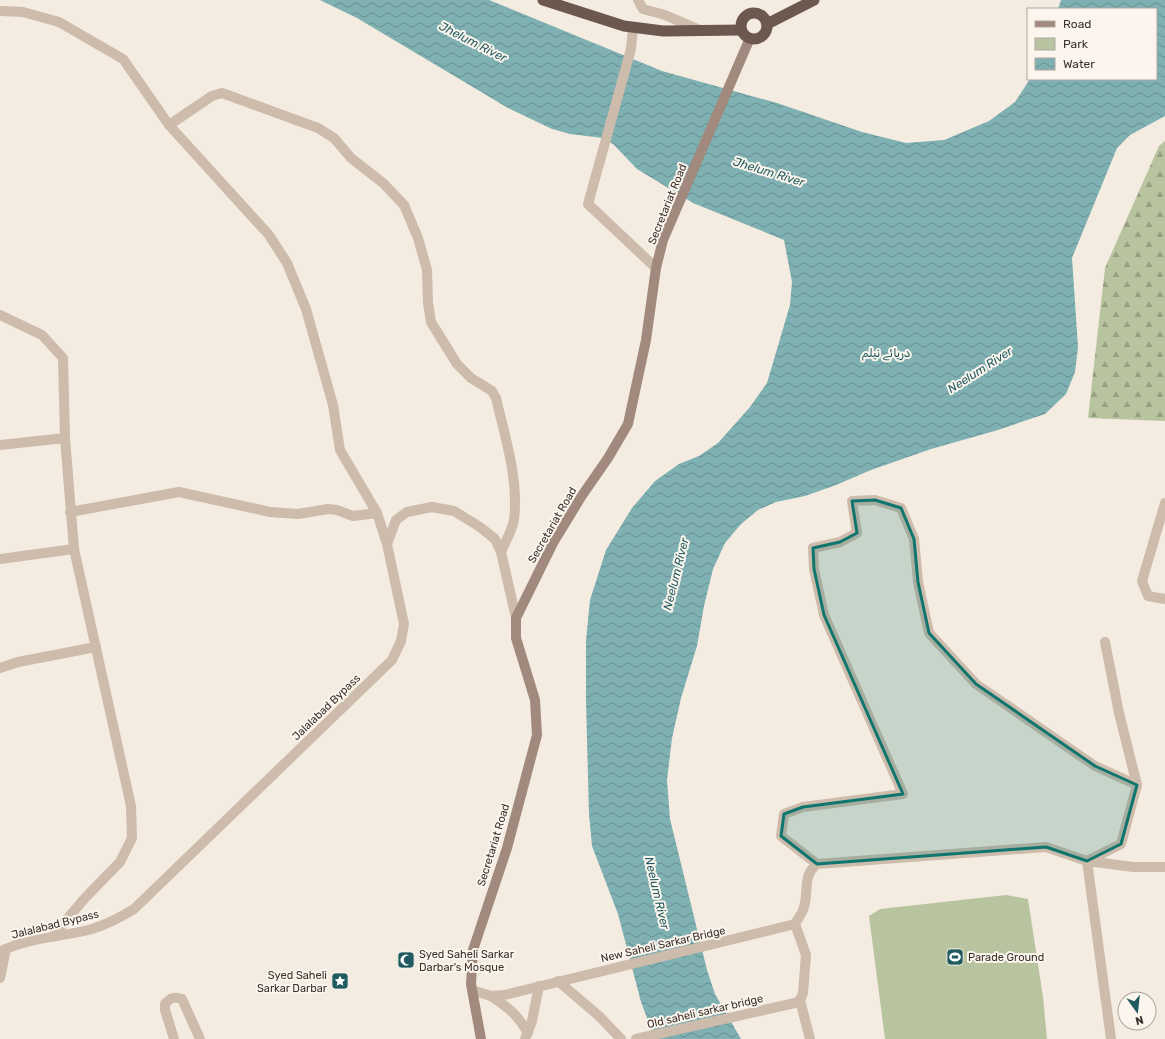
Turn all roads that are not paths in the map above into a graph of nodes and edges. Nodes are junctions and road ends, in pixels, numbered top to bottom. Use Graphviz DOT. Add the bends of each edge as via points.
graph roads {
  1 [pos="543,0"];
  2 [pos="638,0"];
  3 [pos="814,0"];
  4 [pos="0,11"];
  5 [pos="767,24"];
  6 [pos="633,27"];
  7 [pos="700,30"];
  8 [pos="741,30"];
  9 [pos="748,43"];
  10 [pos="169,124"];
  11 [pos="656,268"];
  12 [pos="0,315"];
  13 [pos="66,438"];
  14 [pos="0,445"];
  15 [pos="1165,503"];
  16 [pos="70,512"];
  17 [pos="377,513"];
  18 [pos="388,544"];
  19 [pos="74,549"];
  20 [pos="501,552"];
  21 [pos="0,559"];
  22 [pos="1165,599"];
  23 [pos="516,618"];
  24 [pos="1105,642"];
  25 [pos="96,647"];
  26 [pos="0,668"];
  27 [pos="1137,785"];
  28 [pos="1087,861"];
  29 [pos="817,864"];
  30 [pos="1165,867"];
  31 [pos="795,924"];
  32 [pos="52,937"];
  33 [pos="3,950"];
  34 [pos="0,978"];
  35 [pos="558,981"];
  36 [pos="539,986"];
  37 [pos="472,990"];
  38 [pos="491,996"];
  39 [pos="800,1000"];
  40 [pos="526,1036"];
  41 [pos="174,1039"];
  42 [pos="200,1039"];
  43 [pos="481,1039"];
  44 [pos="621,1039"];
  45 [pos="636,1039"];
  46 [pos="810,1039"];
  47 [pos="1111,1039"];
  1 -- 6 [label="highway"];
  2 -- 7 [label="street" via="643,9"];
  3 -- 5 [label="highway"];
  4 -- 10 [label="street" via="23,12 59,22 123,59"];
  5 -- 8 [label="highway" via="760,14 751,13 742,21"];
  5 -- 9 [label="highway" via="762,36"];
  6 -- 7 [label="highway" via="663,31"];
  6 -- 11 [label="street" via="631,49 588,204"];
  7 -- 8 [label="highway"];
  8 -- 9 [label="highway"];
  9 -- 11 [label="main road, Secretariat Road" via="664,240"];
  10 -- 17 [label="street" via="269,235 287,263 306,309 320,357 333,405 340,450"];
  10 -- 20 [label="street" via="212,96 222,93 318,128 334,138 351,158 383,183 404,205 418,238 427,270 431,322 457,364 471,378 492,391 496,398 510,459 514,497 514,522"];
  11 -- 23 [label="main road, Secretariat Road" via="646,340 628,424 554,543"];
  12 -- 13 [label="street" via="42,335 63,358"];
  13 -- 14 [label="street"];
  13 -- 16 [label="street"];
  15 -- 22 [label="street" via="1142,581 1148,596"];
  16 -- 17 [label="street" via="179,492 270,512 298,514 328,509 353,516"];
  16 -- 19 [label="street"];
  17 -- 18 [label="street"];
  18 -- 20 [label="street, Jalalabad Bypass" via="396,520 407,512 432,507 454,510 495,540"];
  18 -- 32 [label="street, Jalalabad Bypass" via="404,624 401,641 392,660 134,909 115,921"];
  19 -- 21 [label="street"];
  19 -- 25 [label="street"];
  20 -- 23 [label="street, Jalalabad Bypass"];
  23 -- 37 [label="main road, Secretariat Road" via="516,638 535,700 537,735 507,848 473,950"];
  24 -- 27 [label="street"];
  25 -- 26 [label="street" via="18,662"];
  25 -- 32 [label="street" via="131,806 132,838 120,862"];
  27 -- 28 [label="street" via="1121,844"];
  27 -- 29 [label="street" via="1096,766 976,684 929,633 918,582 914,539 901,508 875,500 852,501 857,533 840,542 814,548 814,569 824,614 903,794 803,807 784,814 781,836"];
  28 -- 29 [label="street" via="1046,847"];
  28 -- 30 [label="street" via="1133,867"];
  28 -- 47 [label="street"];
  29 -- 31 [label="street" via="807,877 803,910"];
  31 -- 35 [label="street, New Saheli Sarkar Bridge"];
  31 -- 39 [label="street" via="806,955 803,993"];
  32 -- 33 [label="street, Jalalabad Bypass"];
  33 -- 34 [label="street"];
  35 -- 36 [label="street, New Saheli Sarkar Bridge"];
  35 -- 44 [label="street" via="599,1016"];
  36 -- 38 [label="street, New Saheli Sarkar Bridge"];
  36 -- 40 [label="street"];
  37 -- 38 [label="street"];
  37 -- 43 [label="main road, Secretariat Road"];
  38 -- 40 [label="street" via="518,1016"];
  39 -- 45 [label="street, Old saheli sarkar bridge"];
  39 -- 46 [label="street"];
  41 -- 42 [label="street" via="165,1004 176,997 182,1000"];
}
